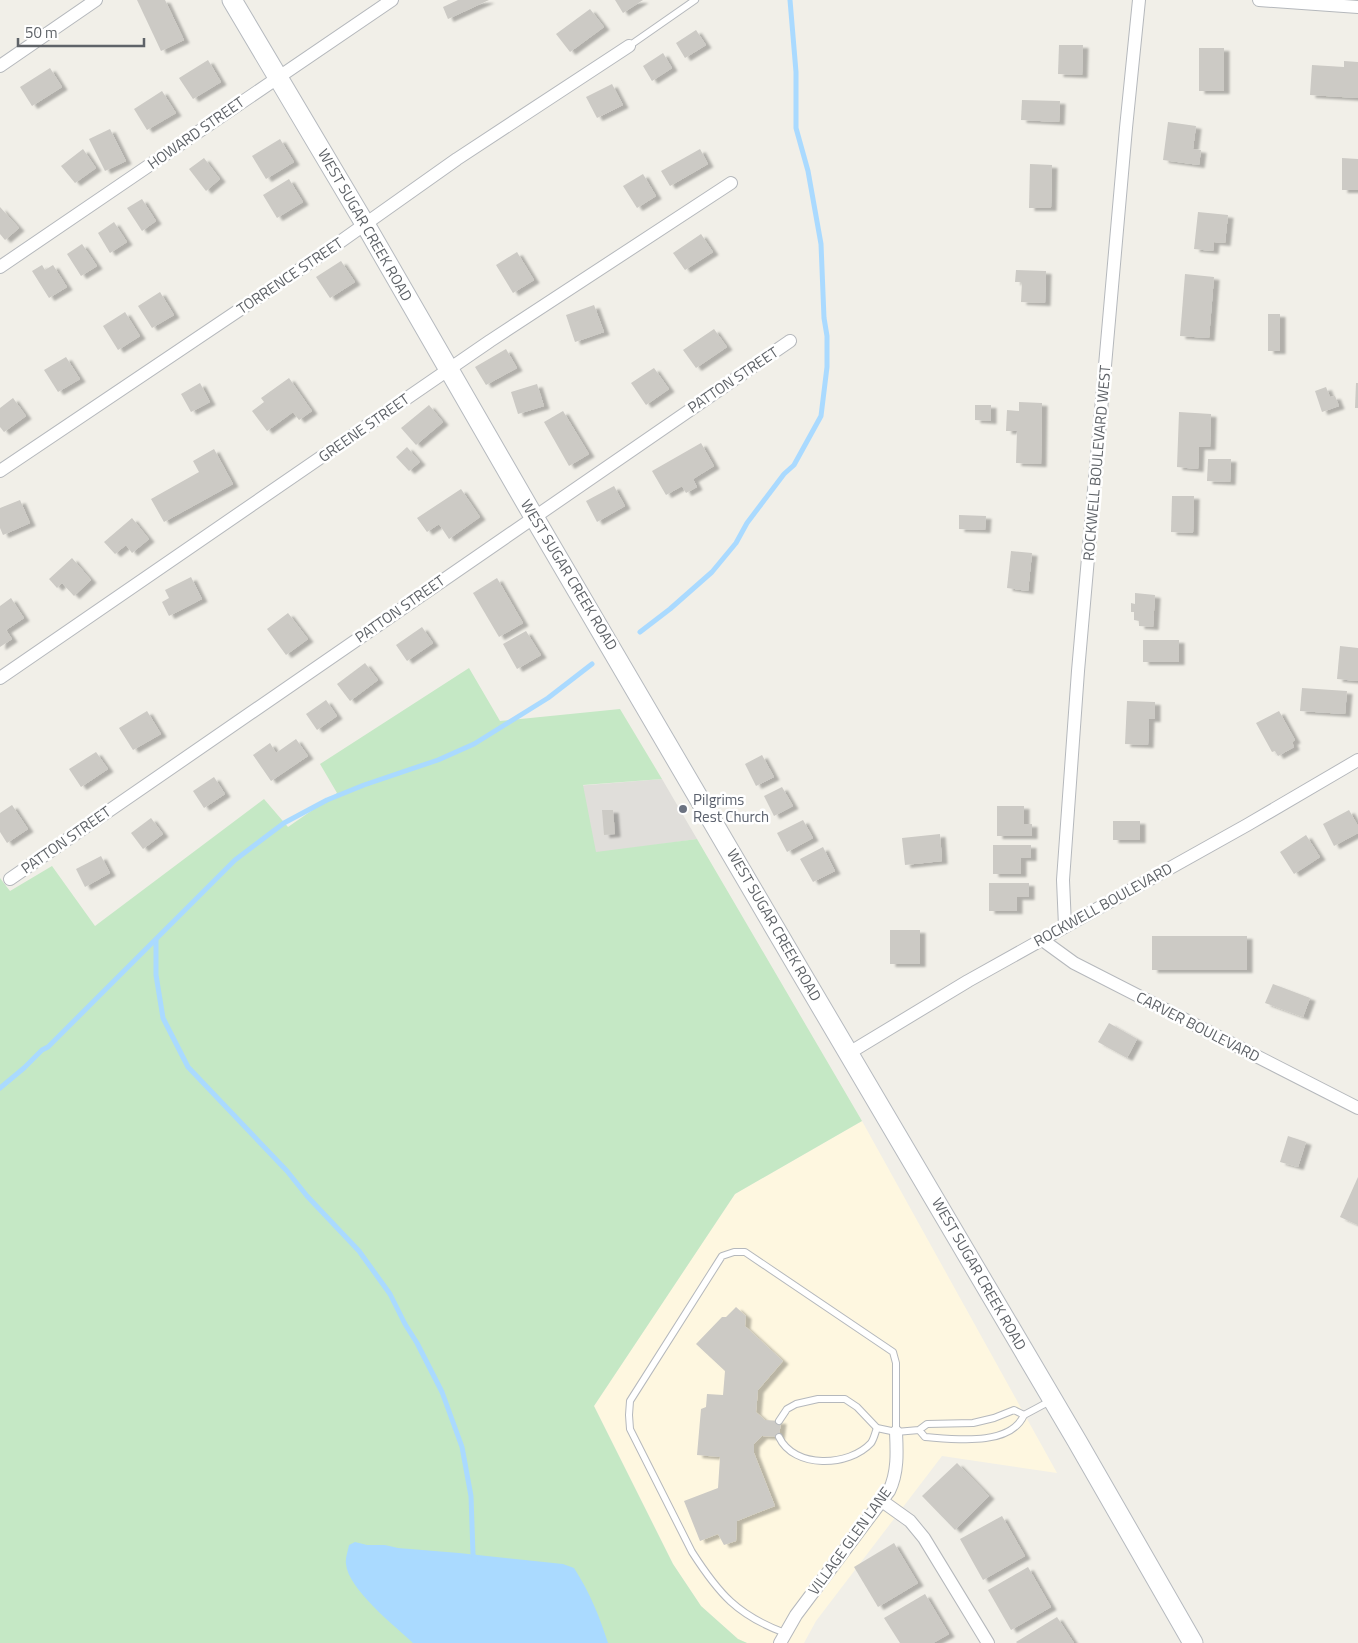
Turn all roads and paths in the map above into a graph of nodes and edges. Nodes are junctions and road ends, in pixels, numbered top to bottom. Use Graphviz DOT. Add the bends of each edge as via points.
graph roads {
  1 [pos="96,0"];
  2 [pos="232,0"];
  3 [pos="392,0"];
  4 [pos="695,0"];
  5 [pos="1139,0"];
  6 [pos="1259,0"];
  7 [pos="1358,7"];
  8 [pos="629,46"];
  9 [pos="0,66"];
  10 [pos="277,78"];
  11 [pos="731,183"];
  12 [pos="365,224"];
  13 [pos="0,267"];
  14 [pos="790,341"];
  15 [pos="449,369"];
  16 [pos="0,471"];
  17 [pos="534,516"];
  18 [pos="0,678"];
  19 [pos="1358,760"];
  20 [pos="10,879"];
  21 [pos="1065,926"];
  22 [pos="1041,939"];
  23 [pos="849,1053"];
  24 [pos="1358,1108"];
  25 [pos="1053,1400"];
  26 [pos="1024,1415"];
  27 [pos="779,1420"];
  28 [pos="876,1428"];
  29 [pos="919,1430"];
  30 [pos="896,1432"];
  31 [pos="779,1437"];
  32 [pos="882,1501"];
  33 [pos="782,1638"];
  34 [pos="988,1643"];
  35 [pos="1193,1643"];
  1 -- 9 [label="street"];
  2 -- 10 [label="main road, WEST SUGAR CREEK ROAD"];
  3 -- 10 [label="street, HOWARD STREET"];
  4 -- 8 [label="lane"];
  5 -- 21 [label="street, ROCKWELL BOULEVARD WEST" via="1078,671 1063,880"];
  6 -- 7 [label="street"];
  8 -- 12 [label="street, TORRENCE STREET"];
  10 -- 12 [label="main road, WEST SUGAR CREEK ROAD"];
  10 -- 13 [label="street, HOWARD STREET"];
  11 -- 15 [label="street, GREENE STREET"];
  12 -- 15 [label="main road, WEST SUGAR CREEK ROAD"];
  12 -- 16 [label="street, TORRENCE STREET"];
  14 -- 17 [label="street, PATTON STREET"];
  15 -- 17 [label="main road, WEST SUGAR CREEK ROAD"];
  15 -- 18 [label="street, GREENE STREET"];
  17 -- 20 [label="street, PATTON STREET"];
  17 -- 23 [label="main road, WEST SUGAR CREEK ROAD"];
  19 -- 21 [label="street, ROCKWELL BOULEVARD"];
  21 -- 22 [label="street, ROCKWELL BOULEVARD"];
  22 -- 23 [label="street, ROCKWELL BOULEVARD"];
  22 -- 24 [label="street, CARVER BOULEVARD" via="1074,963"];
  23 -- 25 [label="main road, WEST SUGAR CREEK ROAD"];
  25 -- 26 [label="lane"];
  25 -- 35 [label="main road, WEST SUGAR CREEK ROAD"];
  26 -- 29 [label="lane" via="1014,1410 973,1423 927,1424"];
  26 -- 29 [label="lane" via="1020,1424 988,1438 925,1437"];
  27 -- 28 [label="lane" via="787,1409 796,1404 818,1398 844,1399"];
  28 -- 30 [label="lane"];
  28 -- 31 [label="lane" via="872,1442 854,1456 836,1460 808,1460 794,1455 783,1446"];
  29 -- 30 [label="lane"];
  30 -- 32 [label="street, VILLAGE GLEN LANE" via="895,1478"];
  30 -- 33 [label="lane" via="896,1363 893,1352 745,1252 722,1256 630,1401 630,1429 692,1552 725,1597 743,1612 771,1627"];
  32 -- 33 [label="street, VILLAGE GLEN LANE"];
  32 -- 34 [label="street" via="910,1521 924,1538"];
}
